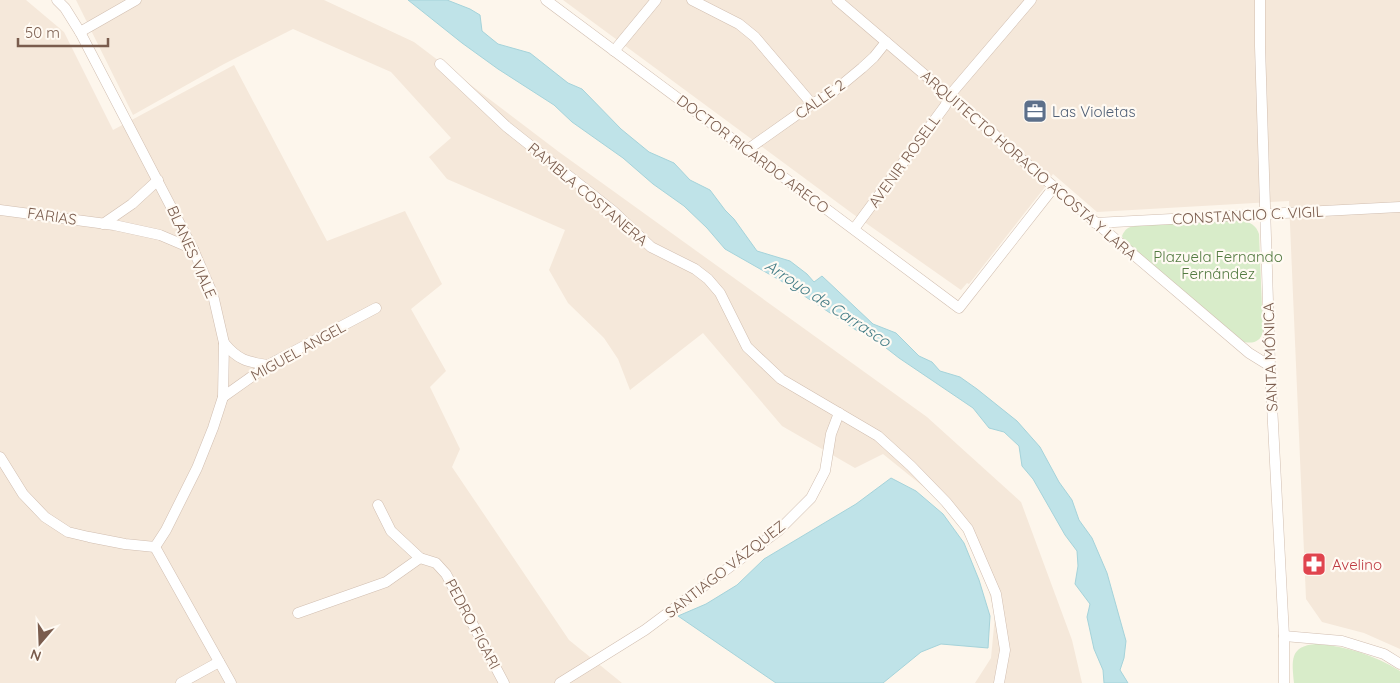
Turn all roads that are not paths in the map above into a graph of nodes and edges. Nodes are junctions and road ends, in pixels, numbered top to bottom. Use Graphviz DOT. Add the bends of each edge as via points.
graph roads {
  1 [pos="58,0"];
  2 [pos="136,0"];
  3 [pos="546,0"];
  4 [pos="656,0"];
  5 [pos="692,0"];
  6 [pos="836,0"];
  7 [pos="1031,0"];
  8 [pos="1260,0"];
  9 [pos="80,32"];
  10 [pos="886,42"];
  11 [pos="614,51"];
  12 [pos="440,64"];
  13 [pos="950,95"];
  14 [pos="812,104"];
  15 [pos="747,150"];
  16 [pos="158,180"];
  17 [pos="1054,187"];
  18 [pos="1400,207"];
  19 [pos="0,210"];
  20 [pos="1266,214"];
  21 [pos="1095,223"];
  22 [pos="103,224"];
  23 [pos="854,229"];
  24 [pos="193,249"];
  25 [pos="376,308"];
  26 [pos="224,343"];
  27 [pos="268,365"];
  28 [pos="1270,366"];
  29 [pos="223,397"];
  30 [pos="839,413"];
  31 [pos="0,457"];
  32 [pos="378,505"];
  33 [pos="155,547"];
  34 [pos="420,558"];
  35 [pos="298,612"];
  36 [pos="1284,636"];
  37 [pos="219,662"];
  38 [pos="1400,664"];
  39 [pos="181,683"];
  40 [pos="231,683"];
  41 [pos="504,683"];
  42 [pos="560,683"];
  43 [pos="999,683"];
  44 [pos="1284,683"];
  1 -- 9 [label="street, BLANES VIALE"];
  2 -- 9 [label="street"];
  3 -- 11 [label="street, DOCTOR RICARDO ARECO"];
  4 -- 11 [label="street"];
  5 -- 14 [label="street" via="755,36"];
  6 -- 10 [label="street, ARQUITECTO HORACIO ACOSTA Y LARA"];
  7 -- 13 [label="street, AVENIR ROSELL"];
  8 -- 20 [label="street, SANTA MÓNICA"];
  9 -- 16 [label="street, BLANES VIALE"];
  10 -- 13 [label="street, ARQUITECTO HORACIO ACOSTA Y LARA"];
  10 -- 14 [label="street, CALLE 2" via="862,68 833,92"];
  11 -- 15 [label="street, DOCTOR RICARDO ARECO"];
  12 -- 30 [label="street, RAMBLA COSTANERA" via="507,127 613,212 651,247 695,269 708,280 720,293 747,347 781,379"];
  13 -- 17 [label="street, ARQUITECTO HORACIO ACOSTA Y LARA"];
  13 -- 23 [label="street, AVENIR ROSELL"];
  14 -- 15 [label="street, CALLE 2"];
  15 -- 23 [label="street, DOCTOR RICARDO ARECO"];
  16 -- 22 [label="street"];
  16 -- 24 [label="street, BLANES VIALE"];
  17 -- 21 [label="street, ARQUITECTO HORACIO ACOSTA Y LARA"];
  17 -- 23 [label="street, DOCTOR RICARDO ARECO" via="960,308"];
  18 -- 20 [label="street, CONSTANCIO C. VIGIL"];
  19 -- 22 [label="street, FARIAS"];
  20 -- 21 [label="street, CONSTANCIO C. VIGIL"];
  20 -- 28 [label="street, SANTA MÓNICA"];
  21 -- 28 [label="street, ARQUITECTO HORACIO ACOSTA Y LARA" via="1249,353"];
  22 -- 24 [label="street, FARIAS" via="160,235"];
  24 -- 26 [label="street, BLANES VIALE" via="213,295"];
  25 -- 27 [label="street, MIGUEL ANGEL"];
  26 -- 27 [label="street" via="232,354 243,360"];
  26 -- 29 [label="street, BLANES VIALE"];
  27 -- 29 [label="street, MIGUEL ANGEL"];
  28 -- 36 [label="street, SANTA MÓNICA"];
  29 -- 33 [label="street, BLANES VIALE" via="198,468"];
  30 -- 42 [label="street, SANTIAGO VÁZQUEZ" via="831,434 825,471 811,498 778,531 645,630"];
  30 -- 43 [label="street, RAMBLA COSTANERA" via="878,436 946,502 968,529 996,594 1005,650"];
  31 -- 33 [label="street" via="23,494 45,516 68,532"];
  32 -- 34 [label="street, PEDRO FIGARI" via="391,531"];
  33 -- 37 [label="street"];
  34 -- 35 [label="street" via="386,582"];
  34 -- 41 [label="street, PEDRO FIGARI" via="436,563 446,574"];
  36 -- 38 [label="street" via="1342,640 1384,654"];
  36 -- 44 [label="street, SANTA MÓNICA"];
  37 -- 39 [label="street"];
  37 -- 40 [label="street"];
}
